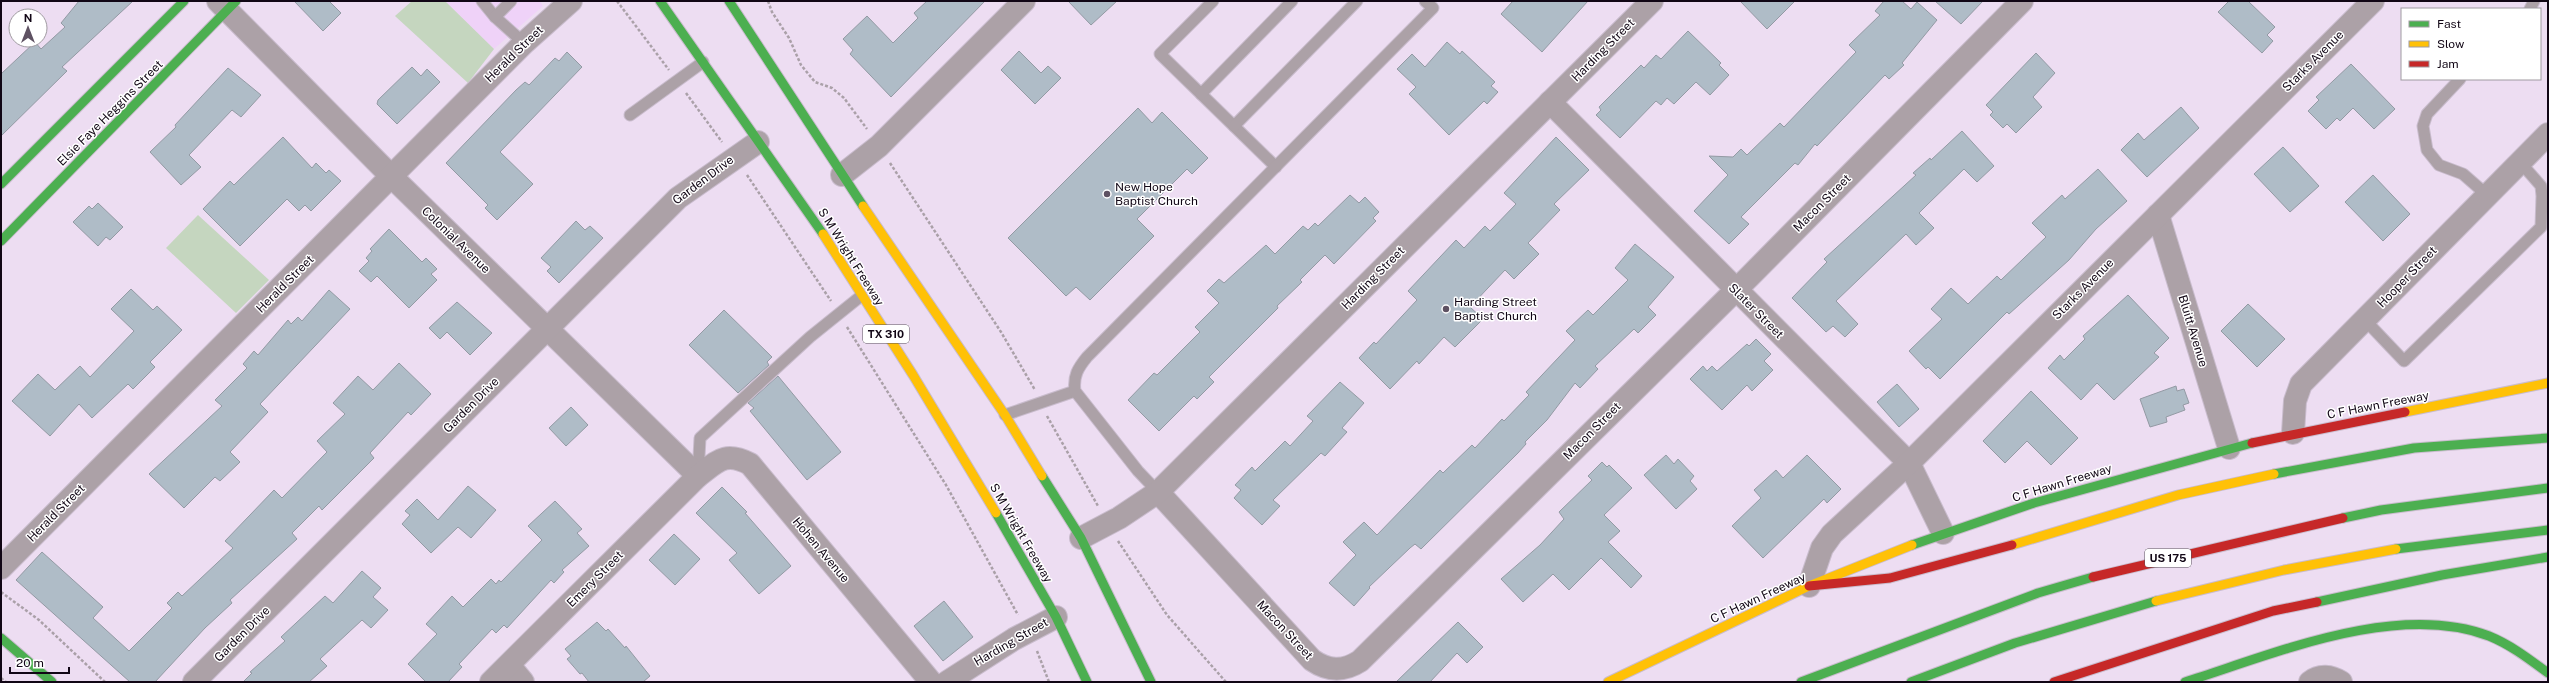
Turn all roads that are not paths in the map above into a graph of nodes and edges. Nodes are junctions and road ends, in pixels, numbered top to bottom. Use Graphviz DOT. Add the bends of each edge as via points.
graph roads {
  1 [pos="184,1"];
  2 [pos="482,1"];
  3 [pos="511,1"];
  4 [pos="571,1"];
  5 [pos="660,1"];
  6 [pos="729,1"];
  7 [pos="1024,1"];
  8 [pos="1213,1"];
  9 [pos="1292,1"];
  10 [pos="1357,1"];
  11 [pos="1426,1"];
  12 [pos="1652,1"];
  13 [pos="2022,1"];
  14 [pos="2374,1"];
  15 [pos="227,4"];
  16 [pos="495,17"];
  17 [pos="524,43"];
  18 [pos="703,62"];
  19 [pos="2459,80"];
  20 [pos="1201,94"];
  21 [pos="1550,102"];
  22 [pos="630,115"];
  23 [pos="1234,126"];
  24 [pos="2548,134"];
  25 [pos="758,142"];
  26 [pos="2520,162"];
  27 [pos="1276,167"];
  28 [pos="842,175"];
  29 [pos="392,177"];
  30 [pos="1,184"];
  31 [pos="2487,195"];
  32 [pos="2158,215"];
  33 [pos="1,241"];
  34 [pos="1735,290"];
  35 [pos="861,296"];
  36 [pos="2365,320"];
  37 [pos="548,328"];
  38 [pos="2548,383"];
  39 [pos="1075,391"];
  40 [pos="1005,415"];
  41 [pos="2293,433"];
  42 [pos="2548,438"];
  43 [pos="2229,448"];
  44 [pos="1909,463"];
  45 [pos="698,476"];
  46 [pos="2548,488"];
  47 [pos="1158,492"];
  48 [pos="2548,530"];
  49 [pos="1942,533"];
  50 [pos="1081,538"];
  51 [pos="2548,557"];
  52 [pos="1,568"];
  53 [pos="1809,586"];
  54 [pos="1056,617"];
  55 [pos="1,638"];
  56 [pos="508,665"];
  57 [pos="2548,673"];
  58 [pos="52,682"];
  59 [pos="194,682"];
  60 [pos="492,682"];
  61 [pos="523,682"];
  62 [pos="931,682"];
  63 [pos="947,682"];
  64 [pos="1087,682"];
  65 [pos="1151,682"];
  66 [pos="1608,682"];
  67 [pos="1801,682"];
  68 [pos="1911,682"];
  69 [pos="2054,682"];
  70 [pos="2185,682"];
  71 [pos="2310,682"];
  72 [pos="2342,682"];
  1 -- 30 [label="main road"];
  2 -- 16 [label="lane"];
  3 -- 16 [label="lane"];
  4 -- 17 [label="street, Herald Street"];
  5 -- 18 [label="main road, S M Wright Freeway / TX 310"];
  6 -- 28 [label="main road"];
  7 -- 28 [label="street" via="879,146"];
  8 -- 20 [label="lane" via="1160,54"];
  9 -- 20 [label="lane"];
  10 -- 23 [label="lane"];
  11 -- 27 [label="lane" via="1432,8"];
  12 -- 21 [label="street, Harding Street"];
  13 -- 34 [label="street, Macon Street"];
  14 -- 32 [label="street, Starks Avenue"];
  15 -- 29 [label="street, Colonial Avenue"];
  15 -- 33 [label="main road, Elsie Faye Heggins Street" via="9,228"];
  16 -- 17 [label="lane"];
  17 -- 29 [label="street, Herald Street"];
  18 -- 22 [label="lane"];
  18 -- 25 [label="main road, S M Wright Freeway / TX 310"];
  19 -- 31 [label="lane" via="2426,114 2423,126 2427,150 2439,165 2463,174"];
  20 -- 23 [label="lane"];
  21 -- 34 [label="street, Slater Street"];
  21 -- 47 [label="street, Harding Street"];
  23 -- 27 [label="lane"];
  24 -- 26 [label="street, Hooper Street"];
  25 -- 35 [label="main road, S M Wright Freeway / TX 310" via="811,216"];
  25 -- 37 [label="street, Garden Drive" via="678,198"];
  26 -- 31 [label="street, Hooper Street"];
  26 -- 36 [label="lane" via="2541,186 2541,227 2404,361"];
  27 -- 39 [label="lane" via="1087,357 1077,370"];
  28 -- 40 [label="main road"];
  29 -- 37 [label="street, Colonial Avenue"];
  29 -- 52 [label="street, Herald Street"];
  31 -- 36 [label="street, Hooper Street"];
  32 -- 43 [label="street, Bluitt Avenue"];
  32 -- 44 [label="street, Starks Avenue"];
  34 -- 44 [label="street, Slater Street"];
  34 -- 47 [label="street, Macon Street" via="1360,661 1350,668 1337,670 1322,667 1312,660"];
  35 -- 45 [label="lane" via="810,337 700,438"];
  35 -- 54 [label="main road, S M Wright Freeway / TX 310" via="972,470"];
  36 -- 41 [label="street, Hooper Street" via="2302,384 2295,401"];
  37 -- 45 [label="street, Colonial Avenue"];
  37 -- 59 [label="street, Garden Drive"];
  38 -- 41 [label="main road, C F Hawn Freeway"];
  39 -- 40 [label="lane"];
  39 -- 47 [label="lane"];
  40 -- 50 [label="main road"];
  41 -- 43 [label="main road, C F Hawn Freeway"];
  42 -- 53 [label="main road" via="2414,448 2223,484 2178,494 1890,578"];
  43 -- 49 [label="main road, C F Hawn Freeway" via="2034,503"];
  44 -- 49 [label="street, Slater Street"];
  44 -- 53 [label="street, Starks Avenue" via="1832,534 1822,548"];
  45 -- 56 [label="street, Emery Street"];
  45 -- 62 [label="street, Hohen Avenue" via="721,460 736,457 750,464"];
  46 -- 67 [label="main road, US 175" via="2381,510 2278,531 2125,568 2038,593"];
  47 -- 50 [label="street, Harding Street" via="1119,518"];
  48 -- 68 [label="main road" via="2339,559 2176,595 2008,645"];
  49 -- 53 [label="main road, C F Hawn Freeway"];
  50 -- 65 [label="main road"];
  51 -- 69 [label="main road" via="2442,575 2273,611"];
  53 -- 66 [label="main road, C F Hawn Freeway"];
  54 -- 63 [label="street, Harding Street" via="1014,639"];
  54 -- 64 [label="main road, S M Wright Freeway / TX 310"];
  55 -- 58 [label="main road"];
  56 -- 60 [label="street, Emery Street"];
  56 -- 61 [label="street"];
  57 -- 70 [label="main road" via="2515,648 2496,638 2468,629 2434,624 2399,624 2354,630"];
  71 -- 72 [label="street" via="2314,678 2330,676"];
}
